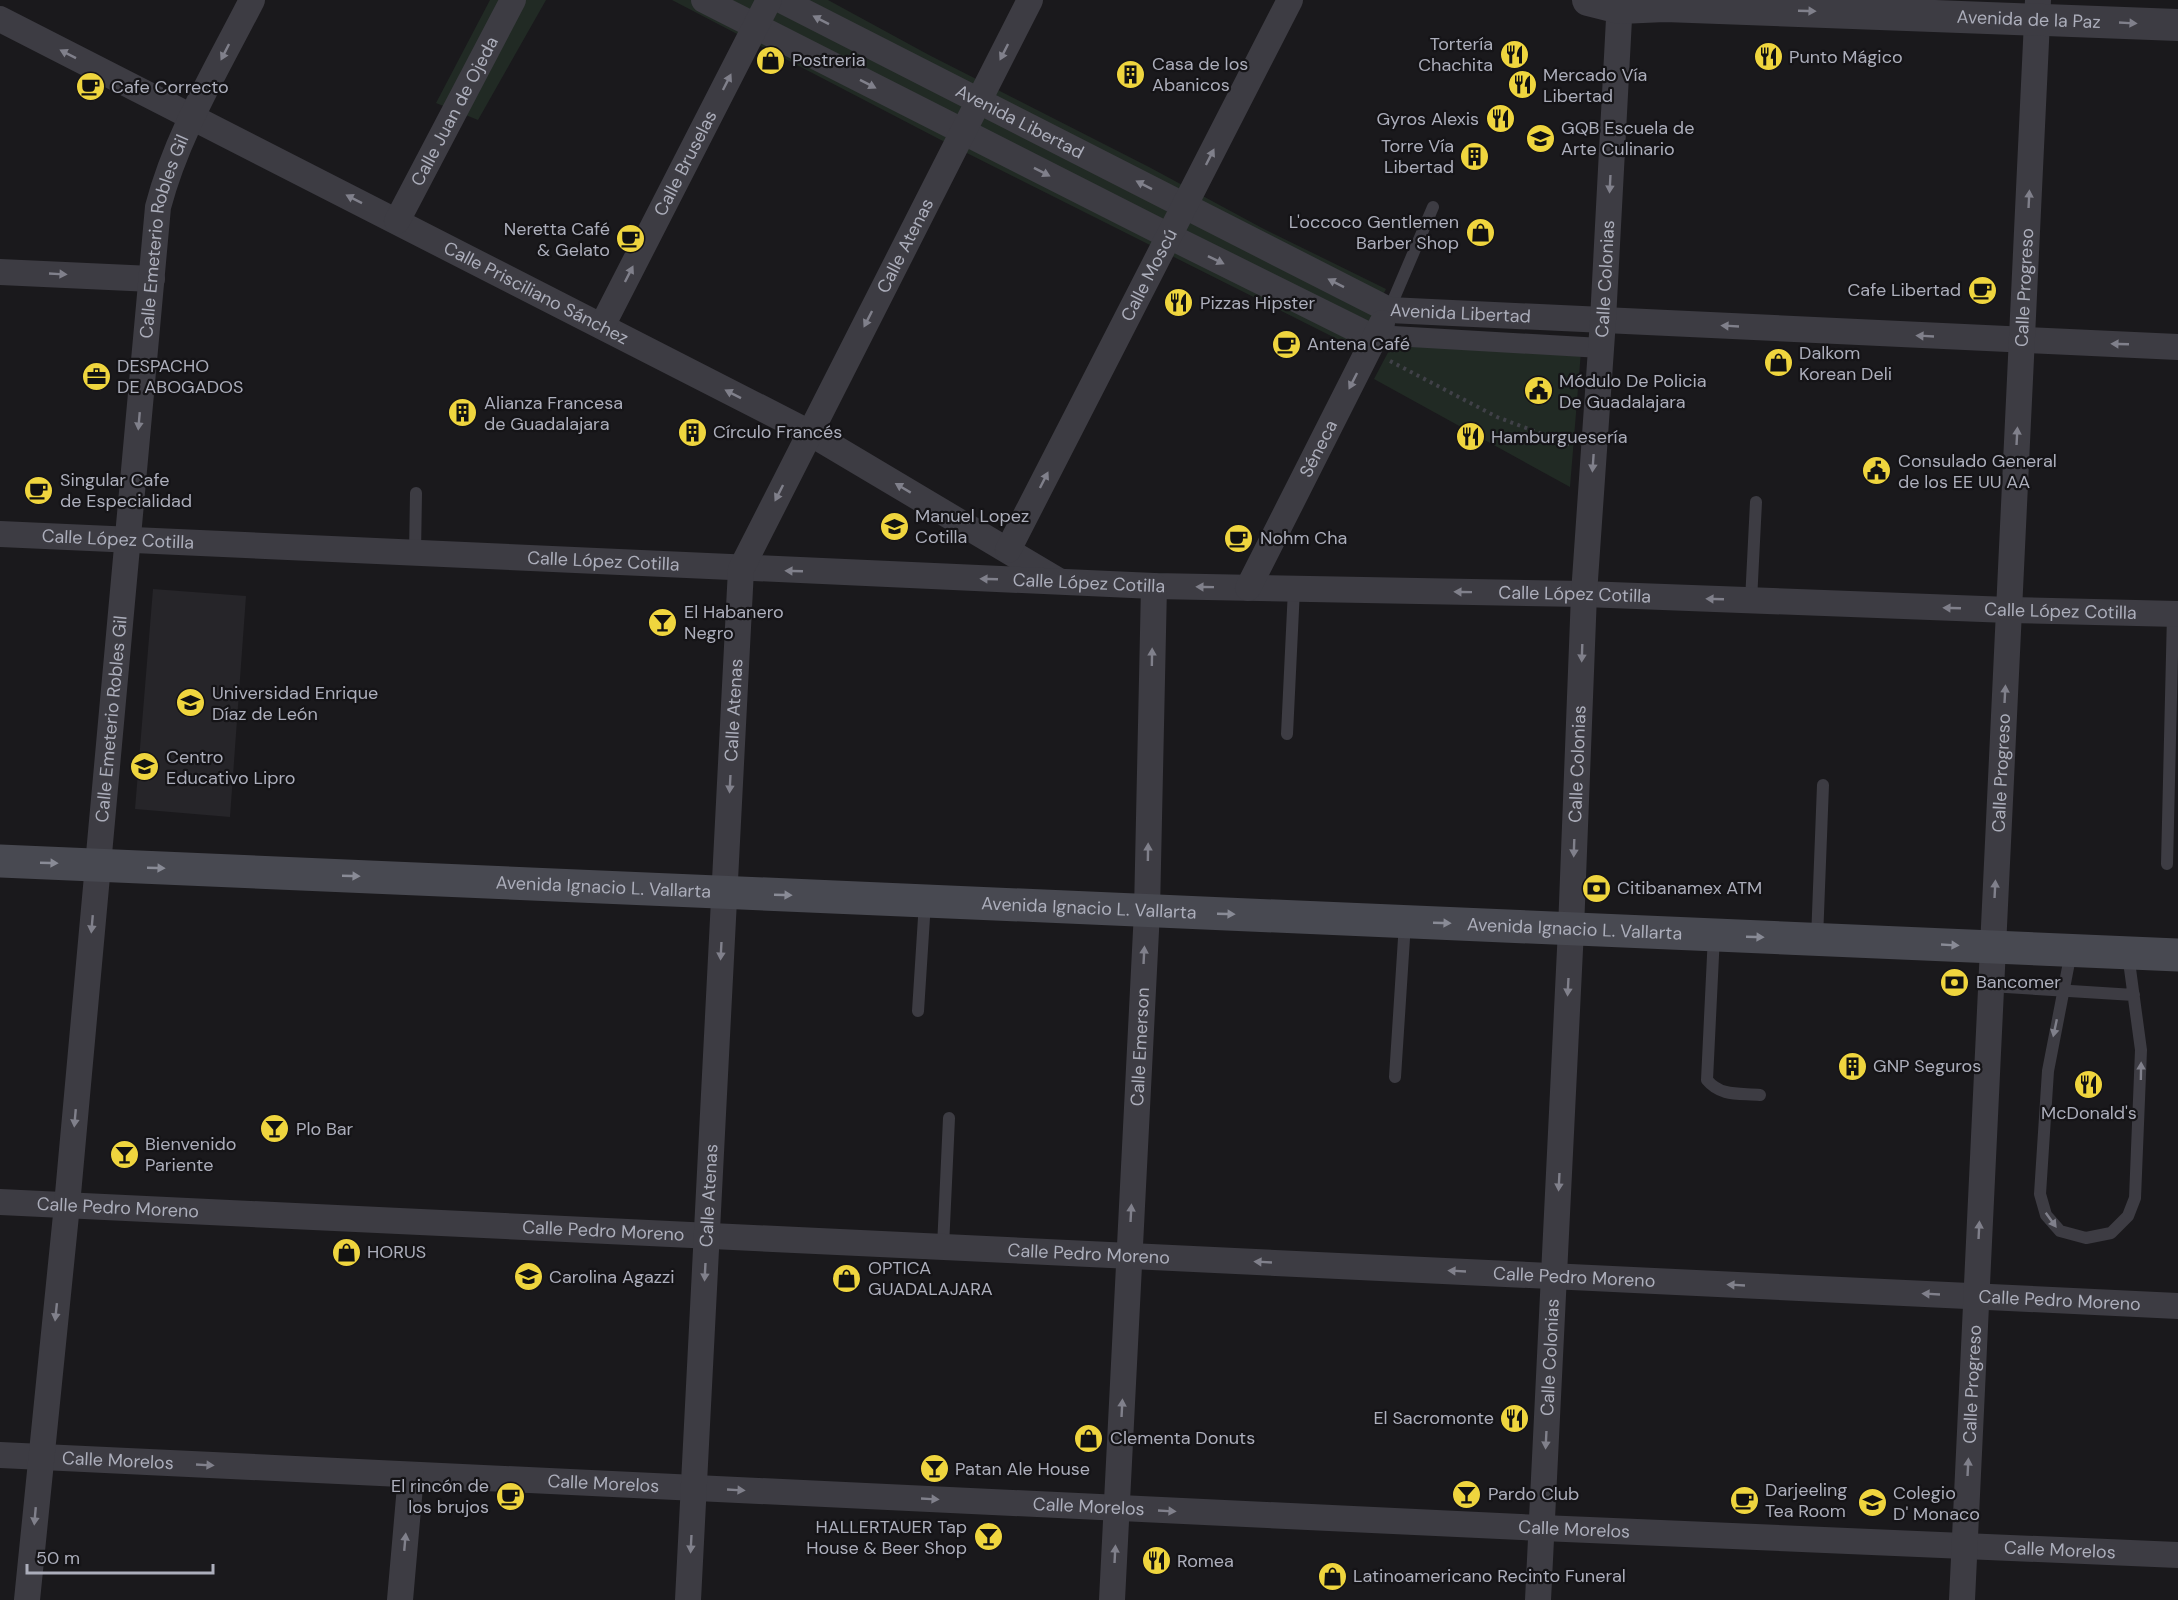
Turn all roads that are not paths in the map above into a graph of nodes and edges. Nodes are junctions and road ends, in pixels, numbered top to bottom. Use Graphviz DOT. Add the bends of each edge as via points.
graph roads {
  1 [pos="252,0"];
  2 [pos="513,0"];
  3 [pos="704,0"];
  4 [pos="769,0"];
  5 [pos="781,0"];
  6 [pos="1030,0"];
  7 [pos="1290,0"];
  8 [pos="1588,0"];
  9 [pos="1660,3"];
  10 [pos="1620,4"];
  11 [pos="2038,10"];
  12 [pos="0,19"];
  13 [pos="755,26"];
  14 [pos="2178,26"];
  15 [pos="979,101"];
  16 [pos="192,116"];
  17 [pos="963,132"];
  18 [pos="1185,206"];
  19 [pos="1433,207"];
  20 [pos="397,221"];
  21 [pos="1169,236"];
  22 [pos="0,272"];
  23 [pos="152,279"];
  24 [pos="1389,310"];
  25 [pos="1603,320"];
  26 [pos="602,326"];
  27 [pos="1373,340"];
  28 [pos="2022,340"];
  29 [pos="2178,347"];
  30 [pos="1601,348"];
  31 [pos="810,433"];
  32 [pos="416,493"];
  33 [pos="1756,502"];
  34 [pos="0,534"];
  35 [pos="127,540"];
  36 [pos="1008,550"];
  37 [pos="415,554"];
  38 [pos="741,568"];
  39 [pos="1061,582"];
  40 [pos="1154,586"];
  41 [pos="1248,588"];
  42 [pos="1294,589"];
  43 [pos="1584,594"];
  44 [pos="1751,601"];
  45 [pos="2008,610"];
  46 [pos="2175,614"];
  47 [pos="1287,734"];
  48 [pos="1823,784"];
  49 [pos="0,861"];
  50 [pos="2167,864"];
  51 [pos="98,865"];
  52 [pos="724,893"];
  53 [pos="925,901"];
  54 [pos="1146,910"];
  55 [pos="1405,922"];
  56 [pos="1571,929"];
  57 [pos="1714,935"];
  58 [pos="1817,939"];
  59 [pos="1992,947"];
  60 [pos="2071,950"];
  61 [pos="2128,953"];
  62 [pos="2178,955"];
  63 [pos="1990,986"];
  64 [pos="2063,991"];
  65 [pos="2134,995"];
  66 [pos="918,1011"];
  67 [pos="1395,1077"];
  68 [pos="1760,1095"];
  69 [pos="949,1118"];
  70 [pos="0,1202"];
  71 [pos="67,1205"];
  72 [pos="707,1235"];
  73 [pos="943,1247"];
  74 [pos="1129,1256"];
  75 [pos="1554,1276"];
  76 [pos="1976,1296"];
  77 [pos="2178,1306"];
  78 [pos="0,1455"];
  79 [pos="40,1457"];
  80 [pos="411,1475"];
  81 [pos="694,1488"];
  82 [pos="1117,1508"];
  83 [pos="1542,1528"];
  84 [pos="1965,1546"];
  85 [pos="2178,1555"];
  86 [pos="27,1600"];
  87 [pos="400,1600"];
  88 [pos="688,1600"];
  89 [pos="1112,1600"];
  90 [pos="1538,1600"];
  91 [pos="1962,1600"];
  1 -- 16 [label="street, Calle Emeterio Robles Gil, one-way"];
  2 -- 20 [label="street, Calle Juan de Ojeda"];
  3 -- 13 [label="street, Avenida Libertad"];
  4 -- 13 [label="street, Calle Bruselas"];
  15 -- 5 [label="street, Avenida Libertad, one-way"];
  6 -- 15 [label="street, Calle Atenas, one-way"];
  18 -- 7 [label="street, Calle Moscú, one-way"];
  8 -- 10 [label="street, Avenida de la Paz"];
  9 -- 10 [label="street, Avenida de la Paz"];
  9 -- 11 [label="street, Avenida de la Paz, one-way"];
  10 -- 25 [label="street, Calle Colonias, one-way"];
  11 -- 14 [label="street, Avenida de la Paz, one-way"];
  28 -- 11 [label="street, Calle Progreso, one-way"];
  16 -- 12 [label="street, Calle Prisciliano Sánchez, one-way"];
  13 -- 17 [label="street, Avenida Libertad, one-way"];
  26 -- 13 [label="street, Calle Bruselas, one-way"];
  15 -- 17 [label="street, Calle Atenas"];
  18 -- 15 [label="street, Avenida Libertad, one-way"];
  20 -- 16 [label="street, Calle Prisciliano Sánchez, one-way"];
  16 -- 23 [label="street, Calle Emeterio Robles Gil" via="166,177 158,207"];
  17 -- 21 [label="street, Avenida Libertad, one-way"];
  17 -- 31 [label="street, Calle Atenas, one-way"];
  18 -- 21 [label="street, Calle Moscú"];
  24 -- 18 [label="street, Avenida Libertad, one-way"];
  19 -- 24 [label="lane"];
  20 -- 26 [label="street, Calle Prisciliano Sánchez"];
  21 -- 27 [label="street, Avenida Libertad, one-way"];
  36 -- 21 [label="street, Calle Moscú, one-way"];
  22 -- 23 [label="street, one-way"];
  23 -- 35 [label="street, Calle Emeterio Robles Gil, one-way"];
  24 -- 25 [label="street, Avenida Libertad"];
  24 -- 27 [label="street, Séneca"];
  28 -- 25 [label="street, Avenida Libertad, one-way"];
  25 -- 30 [label="street, Calle Colonias"];
  31 -- 26 [label="street, Calle Prisciliano Sánchez, one-way"];
  27 -- 30 [label="street"];
  27 -- 41 [label="street, Séneca, one-way"];
  29 -- 28 [label="street, Avenida Libertad, one-way"];
  45 -- 28 [label="street, Calle Progreso, one-way"];
  30 -- 43 [label="street, Calle Colonias, one-way"];
  36 -- 31 [label="street, Calle Prisciliano Sánchez, one-way"];
  31 -- 38 [label="street, Calle Atenas, one-way"];
  32 -- 37 [label="lane"];
  33 -- 44 [label="lane"];
  34 -- 35 [label="street, Calle López Cotilla"];
  35 -- 37 [label="street, Calle López Cotilla"];
  35 -- 51 [label="street, Calle Emeterio Robles Gil"];
  36 -- 39 [label="street, Calle Prisciliano Sánchez"];
  37 -- 38 [label="street, Calle López Cotilla"];
  39 -- 38 [label="street, Calle López Cotilla, one-way"];
  38 -- 52 [label="street, Calle Atenas, one-way"];
  39 -- 40 [label="street, Calle López Cotilla"];
  41 -- 40 [label="street, Calle López Cotilla, one-way"];
  54 -- 40 [label="street, Calle Emerson, one-way"];
  41 -- 42 [label="street, Calle López Cotilla"];
  43 -- 42 [label="street, Calle López Cotilla, one-way"];
  42 -- 47 [label="lane"];
  44 -- 43 [label="street, Calle López Cotilla, one-way"];
  43 -- 56 [label="street, Calle Colonias, one-way"];
  45 -- 44 [label="street, Calle López Cotilla, one-way"];
  45 -- 46 [label="street, Calle López Cotilla"];
  59 -- 45 [label="street, Calle Progreso, one-way"];
  46 -- 50 [label="lane"];
  48 -- 58 [label="lane"];
  49 -- 51 [label="main road, Avenida Ignacio L. Vallarta, one-way"];
  51 -- 52 [label="main road, Avenida Ignacio L. Vallarta, one-way"];
  51 -- 71 [label="street, Calle Emeterio Robles Gil, one-way"];
  52 -- 53 [label="main road, Avenida Ignacio L. Vallarta, one-way"];
  52 -- 72 [label="street, Calle Atenas, one-way"];
  53 -- 54 [label="main road, Avenida Ignacio L. Vallarta"];
  53 -- 66 [label="lane"];
  54 -- 55 [label="main road, Avenida Ignacio L. Vallarta, one-way"];
  74 -- 54 [label="street, Calle Emerson, one-way"];
  55 -- 56 [label="main road, Avenida Ignacio L. Vallarta, one-way"];
  55 -- 67 [label="lane"];
  56 -- 57 [label="main road, Avenida Ignacio L. Vallarta"];
  56 -- 75 [label="street, Calle Colonias, one-way"];
  57 -- 58 [label="main road, Avenida Ignacio L. Vallarta, one-way"];
  57 -- 68 [label="lane" via="1707,1080 1714,1089 1724,1092"];
  58 -- 59 [label="main road, Avenida Ignacio L. Vallarta, one-way"];
  59 -- 60 [label="main road, Avenida Ignacio L. Vallarta"];
  59 -- 63 [label="street, Calle Progreso"];
  60 -- 61 [label="main road, Avenida Ignacio L. Vallarta"];
  60 -- 64 [label="lane"];
  61 -- 62 [label="main road, Avenida Ignacio L. Vallarta"];
  61 -- 65 [label="lane"];
  63 -- 64 [label="lane"];
  76 -- 63 [label="street, Calle Progreso, one-way"];
  64 -- 65 [label="lane"];
  64 -- 65 [label="lane, one-way" via="2048,1071 2040,1194 2046,1215 2060,1231 2086,1238 2111,1233 2128,1216 2135,1198 2141,1050"];
  69 -- 73 [label="lane"];
  70 -- 71 [label="street, Calle Pedro Moreno"];
  71 -- 72 [label="street, Calle Pedro Moreno"];
  71 -- 79 [label="street, Calle Emeterio Robles Gil, one-way"];
  72 -- 73 [label="street, Calle Pedro Moreno"];
  72 -- 81 [label="street, Calle Atenas, one-way"];
  73 -- 74 [label="street, Calle Pedro Moreno"];
  75 -- 74 [label="street, Calle Pedro Moreno, one-way"];
  82 -- 74 [label="street, Calle Emerson, one-way"];
  76 -- 75 [label="street, Calle Pedro Moreno, one-way"];
  75 -- 83 [label="street, Calle Colonias, one-way"];
  76 -- 77 [label="street, Calle Pedro Moreno"];
  84 -- 76 [label="street, Calle Progreso, one-way"];
  78 -- 79 [label="street, Calle Morelos"];
  79 -- 80 [label="street, Calle Morelos, one-way"];
  79 -- 86 [label="street, Calle Emeterio Robles Gil, one-way"];
  80 -- 81 [label="street, Calle Morelos"];
  87 -- 80 [label="street, one-way"];
  81 -- 82 [label="street, Calle Morelos, one-way"];
  81 -- 88 [label="street, Calle Atenas, one-way"];
  82 -- 83 [label="street, Calle Morelos, one-way"];
  89 -- 82 [label="street, Calle Emerson, one-way"];
  83 -- 84 [label="street, Calle Morelos"];
  83 -- 90 [label="street, Calle Colonias"];
  84 -- 85 [label="street, Calle Morelos"];
  84 -- 91 [label="street, Calle Progreso"];
}
